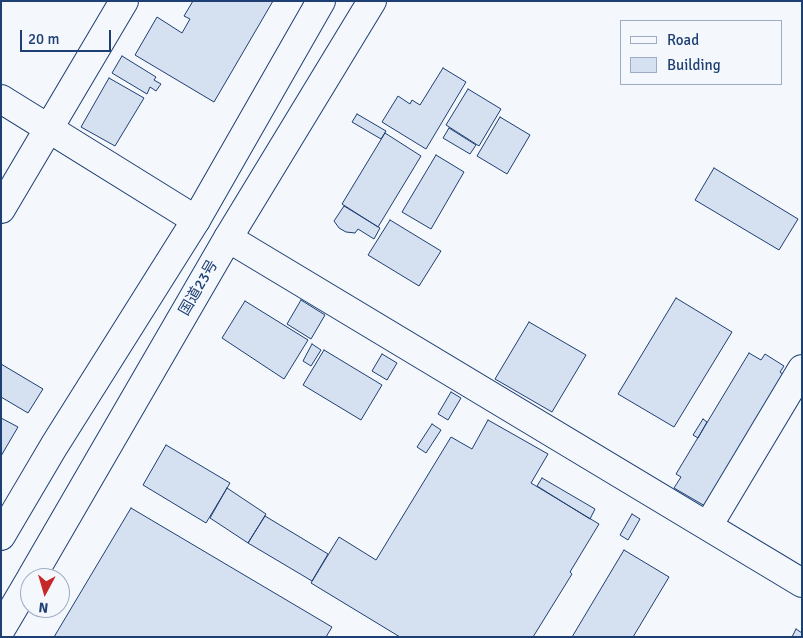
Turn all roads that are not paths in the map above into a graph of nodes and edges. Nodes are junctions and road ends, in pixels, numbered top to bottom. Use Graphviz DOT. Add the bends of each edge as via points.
graph roads {
  1 [pos="124,1"];
  2 [pos="321,1"];
  3 [pos="372,1"];
  4 [pos="1,99"];
  5 [pos="49,128"];
  6 [pos="1,209"];
  7 [pos="196,220"];
  8 [pos="228,238"];
  9 [pos="802,369"];
  10 [pos="708,526"];
  11 [pos="1,536"];
  12 [pos="36,568"];
  13 [pos="802,583"];
  14 [pos="20,596"];
  15 [pos="1,629"];
  1 -- 5 [label="main road"];
  2 -- 7 [label="main road"];
  3 -- 8 [label="main road, 国道23号"];
  4 -- 5 [label="main road"];
  5 -- 6 [label="main road"];
  5 -- 7 [label="main road"];
  7 -- 11 [label="main road"];
  8 -- 10 [label="main road"];
  8 -- 12 [label="main road, 国道23号"];
  9 -- 10 [label="main road"];
  10 -- 13 [label="main road"];
  14 -- 15 [label="main road, 国道23号"];
}
